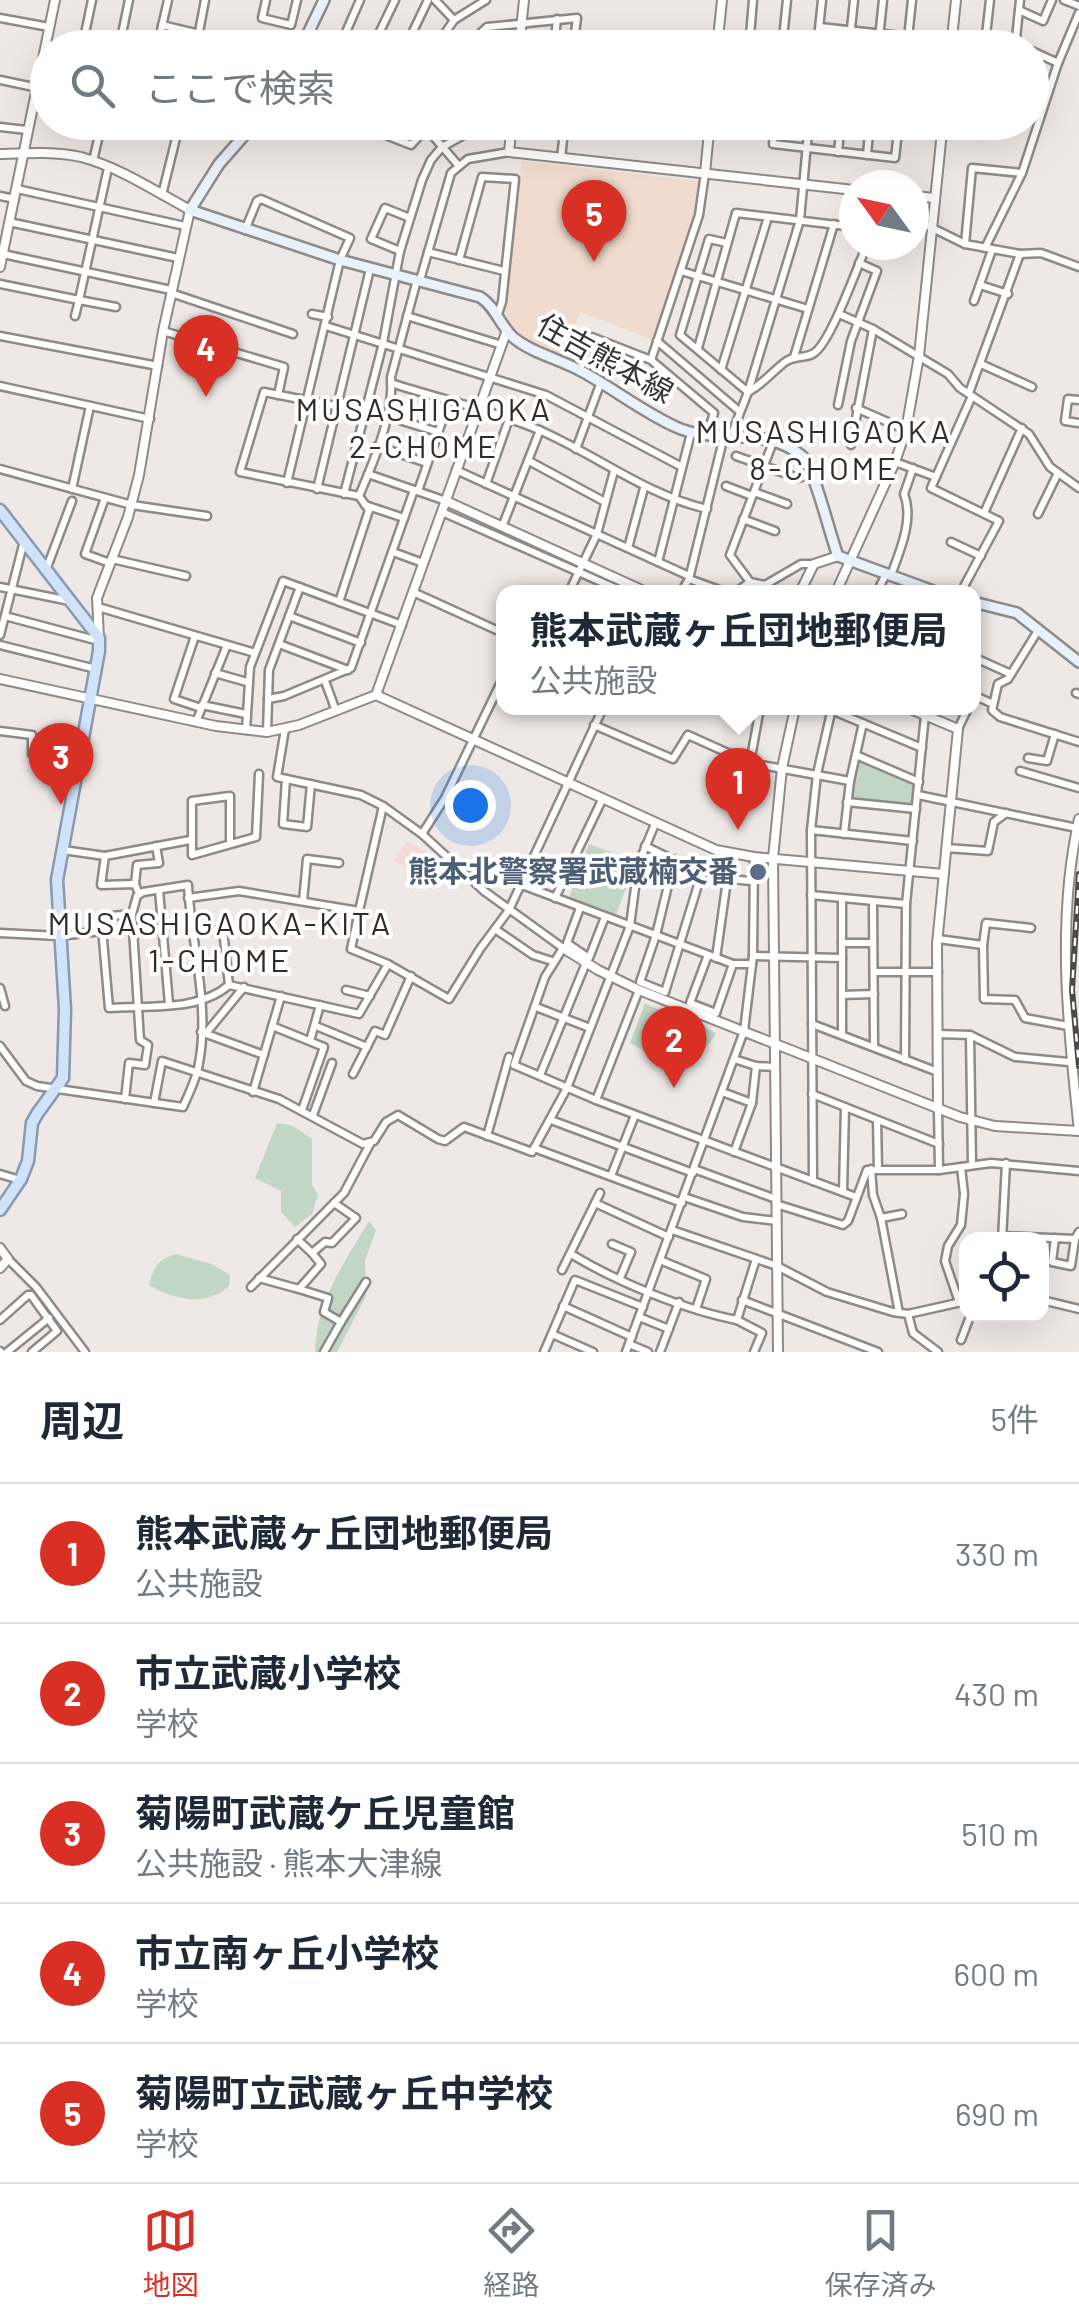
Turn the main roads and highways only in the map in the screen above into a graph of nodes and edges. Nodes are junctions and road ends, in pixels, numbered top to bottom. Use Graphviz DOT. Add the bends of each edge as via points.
graph roads {
  1 [pos="324,0"];
  2 [pos="310,30"];
  3 [pos="241,140"];
  4 [pos="0,510"];
  5 [pos="907,585"];
  6 [pos="981,603"];
  7 [pos="1079,662"];
  8 [pos="0,1210"];
  1 -- 2 [label="main road"];
  3 -- 5 [label="main road, 住吉熊本線" via="190,210 340,260 480,296 520,342 664,420 691,432 773,442 804,458 838,556"];
  4 -- 8 [label="main road" via="99,639 57,880 63,1078 32,1124 28,1161"];
  6 -- 7 [label="main road" via="1008,608"];
}
